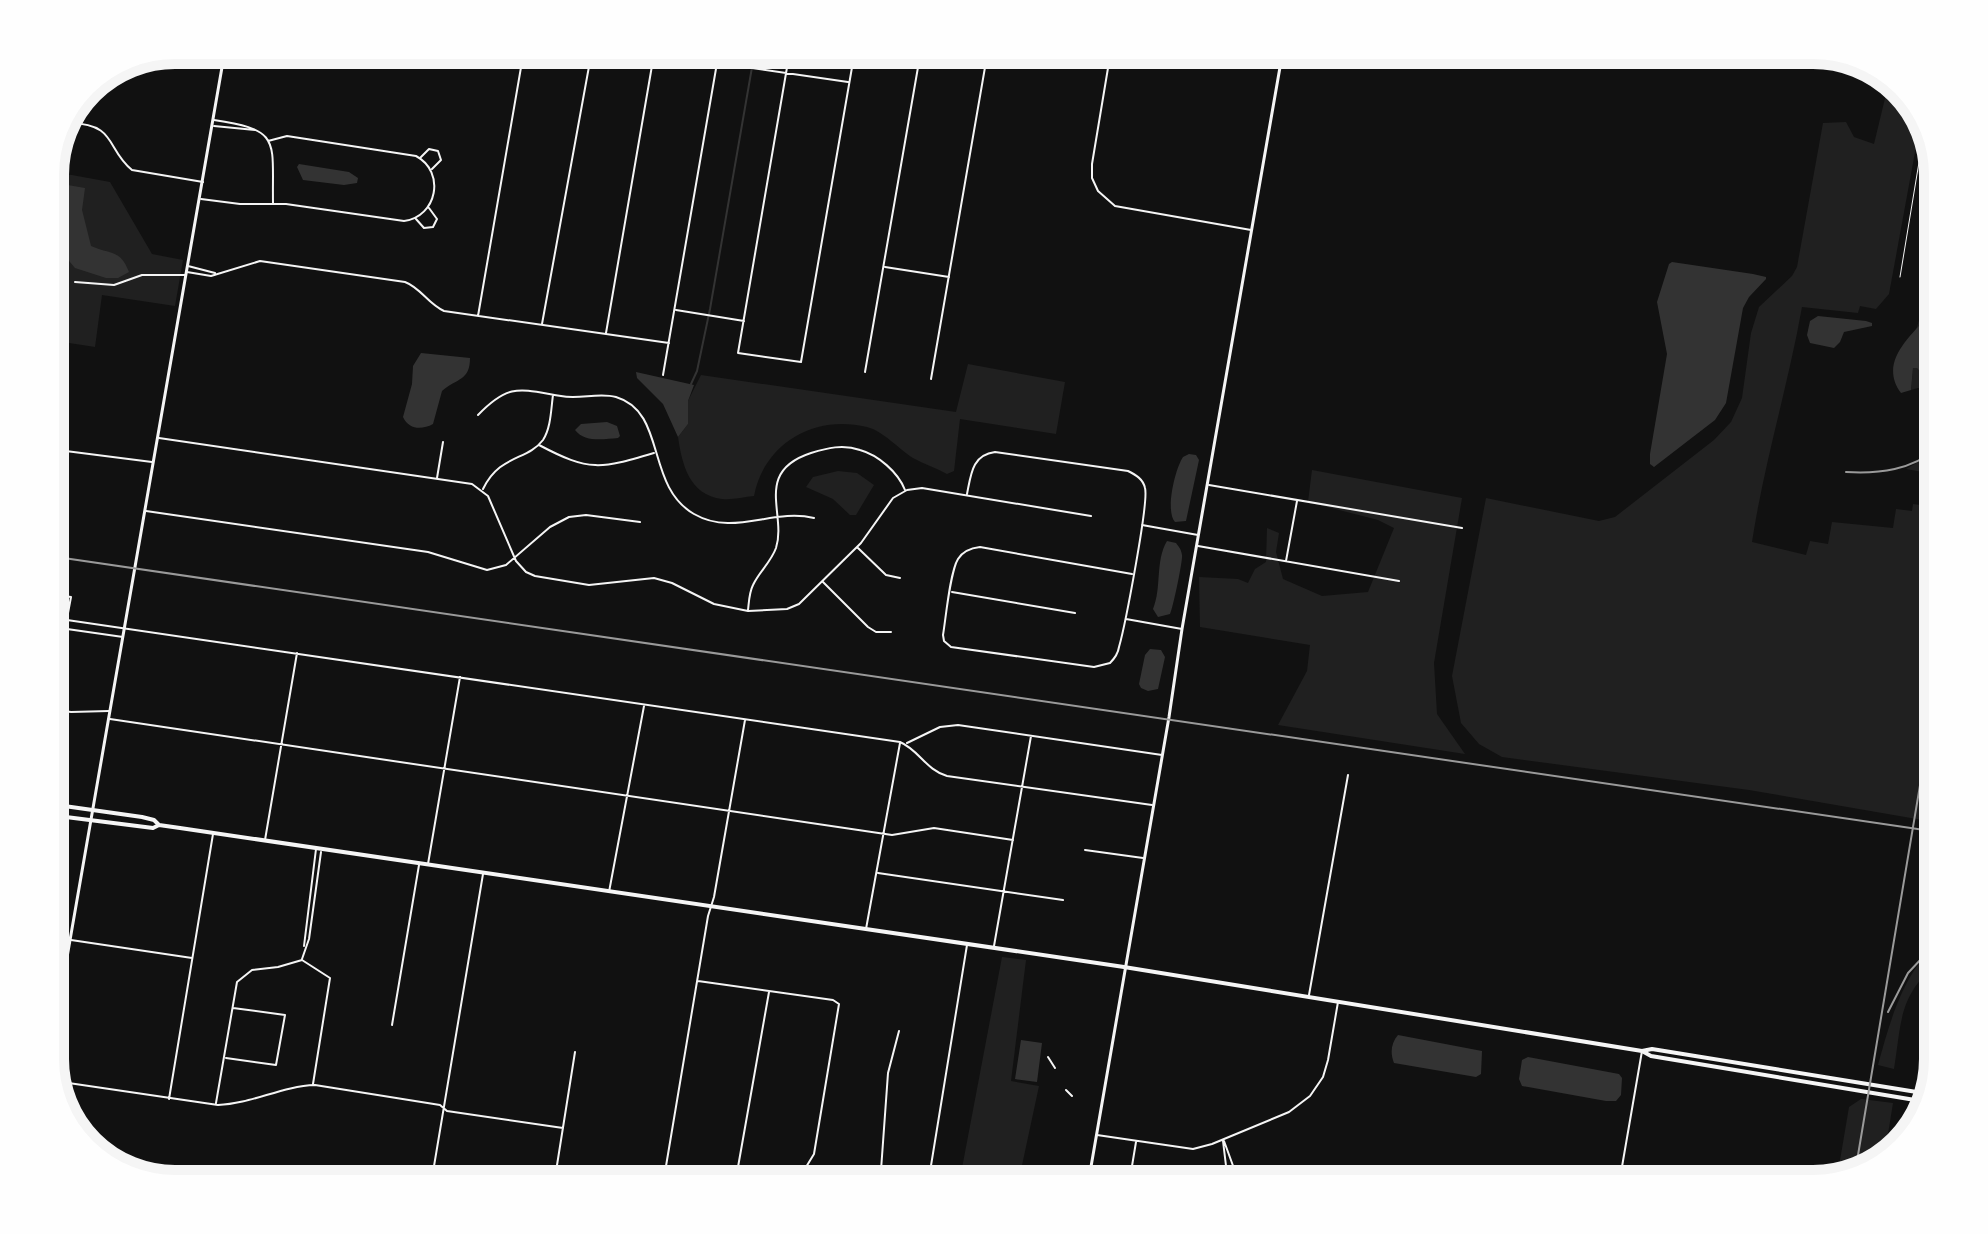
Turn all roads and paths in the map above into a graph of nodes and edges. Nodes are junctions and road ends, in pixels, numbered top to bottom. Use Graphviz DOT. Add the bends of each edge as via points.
graph roads {
  1 [pos="223,64"];
  2 [pos="522,64"];
  3 [pos="589,64"];
  4 [pos="652,64"];
  5 [pos="717,64"];
  6 [pos="724,64"];
  7 [pos="788,64"];
  8 [pos="852,64"];
  9 [pos="919,64"];
  10 [pos="986,64"];
  11 [pos="1109,64"];
  12 [pos="1281,64"];
  13 [pos="786,73"];
  14 [pos="849,82"];
  15 [pos="77,123"];
  16 [pos="213,123"];
  17 [pos="268,141"];
  18 [pos="1921,151"];
  19 [pos="420,158"];
  20 [pos="431,169"];
  21 [pos="203,182"];
  22 [pos="201,199"];
  23 [pos="273,204"];
  24 [pos="428,207"];
  25 [pos="416,218"];
  26 [pos="1252,230"];
  27 [pos="188,266"];
  28 [pos="884,267"];
  29 [pos="186,274"];
  30 [pos="216,274"];
  31 [pos="949,277"];
  32 [pos="1900,277"];
  33 [pos="75,282"];
  34 [pos="675,309"];
  35 [pos="478,316"];
  36 [pos="744,321"];
  37 [pos="542,326"];
  38 [pos="606,334"];
  39 [pos="669,343"];
  40 [pos="865,372"];
  41 [pos="663,375"];
  42 [pos="931,379"];
  43 [pos="553,395"];
  44 [pos="478,415"];
  45 [pos="157,438"];
  46 [pos="443,442"];
  47 [pos="539,445"];
  48 [pos="64,451"];
  49 [pos="655,453"];
  50 [pos="153,462"];
  51 [pos="437,479"];
  52 [pos="1207,484"];
  53 [pos="483,490"];
  54 [pos="905,491"];
  55 [pos="967,496"];
  56 [pos="1298,500"];
  57 [pos="145,511"];
  58 [pos="775,516"];
  59 [pos="1091,516"];
  60 [pos="814,518"];
  61 [pos="640,522"];
  62 [pos="1141,525"];
  63 [pos="1462,528"];
  64 [pos="1198,535"];
  65 [pos="1196,546"];
  66 [pos="857,547"];
  67 [pos="515,558"];
  68 [pos="1286,563"];
  69 [pos="1132,574"];
  70 [pos="900,578"];
  71 [pos="1399,581"];
  72 [pos="822,582"];
  73 [pos="950,592"];
  74 [pos="64,596"];
  75 [pos="748,611"];
  76 [pos="1075,613"];
  77 [pos="1124,619"];
  78 [pos="67,620"];
  79 [pos="65,628"];
  80 [pos="124,628"];
  81 [pos="1182,629"];
  82 [pos="891,632"];
  83 [pos="64,633"];
  84 [pos="123,637"];
  85 [pos="297,653"];
  86 [pos="460,677"];
  87 [pos="644,704"];
  88 [pos="64,711"];
  89 [pos="110,711"];
  90 [pos="108,719"];
  91 [pos="745,719"];
  92 [pos="1031,735"];
  93 [pos="900,742"];
  94 [pos="281,744"];
  95 [pos="905,744"];
  96 [pos="1162,755"];
  97 [pos="444,768"];
  98 [pos="1348,775"];
  99 [pos="1022,787"];
  100 [pos="627,795"];
  101 [pos="1154,805"];
  102 [pos="64,806"];
  103 [pos="92,810"];
  104 [pos="729,810"];
  105 [pos="64,816"];
  106 [pos="91,819"];
  107 [pos="159,825"];
  108 [pos="214,833"];
  109 [pos="884,833"];
  110 [pos="1013,840"];
  111 [pos="264,841"];
  112 [pos="319,849"];
  113 [pos="1085,850"];
  114 [pos="1145,858"];
  115 [pos="420,864"];
  116 [pos="428,865"];
  117 [pos="483,873"];
  118 [pos="876,873"];
  119 [pos="609,892"];
  120 [pos="1004,892"];
  121 [pos="1063,900"];
  122 [pos="711,906"];
  123 [pos="866,929"];
  124 [pos="70,940"];
  125 [pos="967,943"];
  126 [pos="994,947"];
  127 [pos="193,958"];
  128 [pos="302,960"];
  129 [pos="1124,967"];
  130 [pos="64,974"];
  131 [pos="697,981"];
  132 [pos="769,991"];
  133 [pos="1309,997"];
  134 [pos="1338,1001"];
  135 [pos="232,1008"];
  136 [pos="392,1025"];
  137 [pos="899,1031"];
  138 [pos="1642,1051"];
  139 [pos="575,1052"];
  140 [pos="224,1057"];
  141 [pos="1048,1057"];
  142 [pos="1055,1068"];
  143 [pos="67,1083"];
  144 [pos="313,1086"];
  145 [pos="1066,1090"];
  146 [pos="1919,1092"];
  147 [pos="1072,1096"];
  148 [pos="169,1099"];
  149 [pos="1916,1100"];
  150 [pos="216,1105"];
  151 [pos="444,1108"];
  152 [pos="563,1128"];
  153 [pos="1096,1135"];
  154 [pos="1223,1140"];
  155 [pos="1136,1141"];
  156 [pos="433,1170"];
  157 [pos="556,1170"];
  158 [pos="665,1170"];
  159 [pos="738,1170"];
  160 [pos="806,1170"];
  161 [pos="881,1170"];
  162 [pos="930,1170"];
  163 [pos="1090,1170"];
  164 [pos="1131,1170"];
  165 [pos="1227,1170"];
  166 [pos="1234,1170"];
  167 [pos="1621,1170"];
  1 -- 16 [label="main road"];
  2 -- 35 [label="street"];
  3 -- 37 [label="street"];
  4 -- 38 [label="street"];
  5 -- 34 [label="street"];
  6 -- 13 [label="street"];
  7 -- 13 [label="street"];
  8 -- 14 [label="street"];
  9 -- 28 [label="street"];
  10 -- 31 [label="street"];
  11 -- 26 [label="street" via="1091,168 1096,187 1107,200 1121,208"];
  12 -- 26 [label="main road"];
  13 -- 14 [label="street"];
  13 -- 36 [label="street"];
  14 -- 36 [label="street" via="801,362 738,353"];
  15 -- 21 [label="street" via="101,130 132,170"];
  16 -- 17 [label="street" via="250,125"];
  16 -- 21 [label="main road"];
  17 -- 19 [label="street" via="287,136"];
  17 -- 23 [label="street"];
  18 -- 32 [label="lane"];
  19 -- 20 [label="street"];
  19 -- 20 [label="street" via="429,149 438,151 440,162"];
  20 -- 24 [label="street" via="435,182"];
  21 -- 22 [label="main road"];
  22 -- 23 [label="street"];
  22 -- 27 [label="main road"];
  23 -- 25 [label="street"];
  24 -- 25 [label="street"];
  24 -- 25 [label="street" via="437,217 433,227 424,228"];
  26 -- 52 [label="main road"];
  27 -- 29 [label="main road"];
  27 -- 30 [label="street"];
  28 -- 31 [label="street"];
  28 -- 40 [label="street"];
  29 -- 30 [label="street"];
  29 -- 33 [label="street" via="142,275 114,285"];
  29 -- 45 [label="main road"];
  30 -- 35 [label="street" via="260,261 406,283 440,309"];
  31 -- 42 [label="street"];
  34 -- 36 [label="street"];
  34 -- 39 [label="street"];
  35 -- 37 [label="street"];
  37 -- 38 [label="street"];
  38 -- 39 [label="street"];
  39 -- 41 [label="street"];
  43 -- 44 [label="street" via="509,391"];
  43 -- 47 [label="street"];
  43 -- 49 [label="street" via="609,396 629,403 646,422"];
  45 -- 50 [label="main road"];
  45 -- 51 [label="street"];
  46 -- 51 [label="street"];
  47 -- 49 [label="street" via="591,467"];
  47 -- 53 [label="street" via="502,465"];
  48 -- 50 [label="street"];
  49 -- 58 [label="street" via="668,488 693,514 732,525"];
  50 -- 57 [label="main road"];
  51 -- 53 [label="street"];
  52 -- 56 [label="street"];
  52 -- 64 [label="main road"];
  53 -- 67 [label="street"];
  54 -- 55 [label="street" via="922,488"];
  54 -- 58 [label="street" via="897,475 868,453 848,447 826,449 801,457 785,470 775,491"];
  54 -- 66 [label="street" via="888,503"];
  55 -- 59 [label="street"];
  55 -- 62 [label="street" via="972,469 980,458 997,452 1135,474 1146,491"];
  56 -- 63 [label="street"];
  56 -- 68 [label="street"];
  57 -- 67 [label="street" via="428,552 485,570"];
  57 -- 80 [label="main road"];
  58 -- 60 [label="street"];
  58 -- 75 [label="street" via="776,546 753,586"];
  61 -- 67 [label="street" via="569,517"];
  62 -- 64 [label="street"];
  62 -- 69 [label="street"];
  64 -- 65 [label="main road"];
  65 -- 68 [label="street"];
  65 -- 81 [label="main road"];
  66 -- 70 [label="street" via="886,575"];
  66 -- 72 [label="street"];
  67 -- 75 [label="street" via="530,574 589,585 654,578 714,604"];
  68 -- 71 [label="street"];
  69 -- 73 [label="street" via="980,547 966,551 955,564"];
  69 -- 77 [label="street"];
  72 -- 75 [label="street" via="794,607"];
  72 -- 82 [label="street" via="868,627"];
  73 -- 76 [label="street"];
  73 -- 77 [label="street" via="943,635 953,647 1094,667 1110,663 1119,651"];
  74 -- 78 [label="street" via="71,597"];
  77 -- 81 [label="street"];
  78 -- 79 [label="street"];
  78 -- 80 [label="street"];
  79 -- 83 [label="street"];
  79 -- 84 [label="street"];
  80 -- 84 [label="main road"];
  80 -- 85 [label="street"];
  81 -- 96 [label="main road"];
  84 -- 89 [label="main road"];
  85 -- 86 [label="street"];
  85 -- 94 [label="street"];
  86 -- 87 [label="street"];
  86 -- 97 [label="street"];
  87 -- 91 [label="street"];
  87 -- 100 [label="street"];
  88 -- 89 [label="street"];
  89 -- 90 [label="main road"];
  90 -- 94 [label="street"];
  90 -- 103 [label="main road"];
  91 -- 93 [label="street"];
  91 -- 104 [label="street"];
  92 -- 95 [label="street" via="952,725"];
  92 -- 96 [label="street"];
  92 -- 99 [label="street"];
  93 -- 95 [label="street"];
  93 -- 109 [label="street"];
  94 -- 97 [label="street"];
  94 -- 111 [label="street"];
  95 -- 99 [label="street" via="939,774"];
  96 -- 101 [label="main road"];
  97 -- 100 [label="street"];
  97 -- 116 [label="street"];
  98 -- 133 [label="street"];
  99 -- 101 [label="street"];
  99 -- 110 [label="street"];
  100 -- 104 [label="street"];
  100 -- 119 [label="street"];
  101 -- 114 [label="main road"];
  102 -- 103 [label="main road"];
  103 -- 106 [label="main road"];
  103 -- 107 [label="main road"];
  104 -- 109 [label="street"];
  104 -- 122 [label="street"];
  105 -- 106 [label="main road"];
  106 -- 107 [label="main road"];
  106 -- 124 [label="main road"];
  107 -- 108 [label="main road"];
  108 -- 111 [label="main road"];
  108 -- 127 [label="street"];
  109 -- 110 [label="street" via="934,828"];
  109 -- 118 [label="street"];
  110 -- 120 [label="street"];
  111 -- 112 [label="main road"];
  112 -- 115 [label="main road"];
  112 -- 128 [label="street"];
  113 -- 114 [label="street"];
  114 -- 129 [label="main road"];
  115 -- 116 [label="main road"];
  115 -- 136 [label="street"];
  116 -- 117 [label="main road"];
  117 -- 119 [label="main road"];
  117 -- 151 [label="street"];
  118 -- 120 [label="street"];
  118 -- 123 [label="street"];
  119 -- 122 [label="main road"];
  120 -- 121 [label="street"];
  120 -- 126 [label="street"];
  122 -- 123 [label="main road"];
  122 -- 131 [label="street"];
  123 -- 125 [label="main road"];
  124 -- 127 [label="street"];
  124 -- 130 [label="main road"];
  125 -- 126 [label="main road"];
  125 -- 162 [label="street"];
  126 -- 129 [label="main road"];
  127 -- 148 [label="street"];
  128 -- 135 [label="street" via="245,973 237,982"];
  128 -- 144 [label="street" via="330,981"];
  129 -- 133 [label="main road"];
  129 -- 153 [label="main road"];
  131 -- 132 [label="street"];
  131 -- 158 [label="street"];
  132 -- 159 [label="street"];
  132 -- 160 [label="street" via="838,1003 840,1008 816,1150"];
  133 -- 134 [label="main road"];
  134 -- 138 [label="main road"];
  134 -- 154 [label="street" via="1328,1064 1313,1092 1289,1112"];
  135 -- 140 [label="street"];
  135 -- 140 [label="street" via="285,1015 276,1065"];
  137 -- 161 [label="street" via="888,1073"];
  138 -- 146 [label="main road"];
  138 -- 149 [label="main road"];
  138 -- 167 [label="street"];
  139 -- 152 [label="street"];
  140 -- 150 [label="street"];
  141 -- 142 [label="street"];
  143 -- 148 [label="street"];
  144 -- 150 [label="street"];
  144 -- 151 [label="street"];
  145 -- 147 [label="street"];
  148 -- 150 [label="street"];
  151 -- 152 [label="street"];
  151 -- 156 [label="street"];
  152 -- 157 [label="street"];
  153 -- 155 [label="street"];
  153 -- 163 [label="main road"];
  154 -- 155 [label="street" via="1193,1149"];
  154 -- 165 [label="street"];
  154 -- 166 [label="street"];
  155 -- 164 [label="street"];
}
